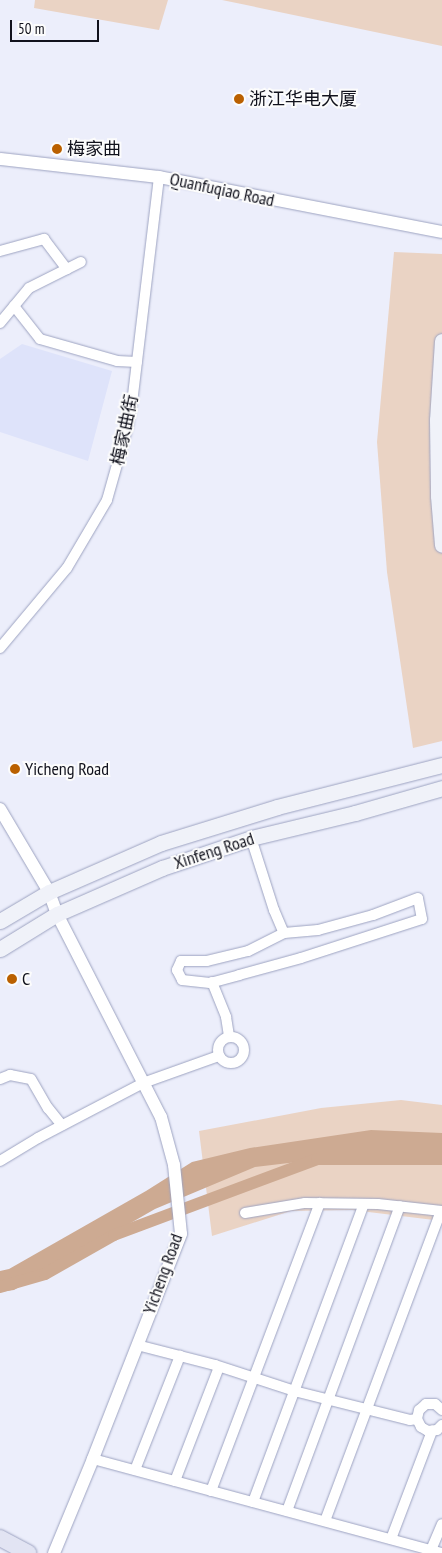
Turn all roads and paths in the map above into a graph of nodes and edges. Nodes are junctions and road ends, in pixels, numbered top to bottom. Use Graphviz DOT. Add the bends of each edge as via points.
graph roads {
  1 [pos="0,159"];
  2 [pos="159,177"];
  3 [pos="442,232"];
  4 [pos="0,251"];
  5 [pos="81,262"];
  6 [pos="67,269"];
  7 [pos="14,306"];
  8 [pos="0,323"];
  9 [pos="442,341"];
  10 [pos="137,362"];
  11 [pos="442,545"];
  12 [pos="0,648"];
  13 [pos="442,765"];
  14 [pos="442,788"];
  15 [pos="0,809"];
  16 [pos="251,838"];
  17 [pos="49,892"];
  18 [pos="57,914"];
  19 [pos="0,921"];
  20 [pos="284,932"];
  21 [pos="0,949"];
  22 [pos="212,982"];
  23 [pos="229,1037"];
  24 [pos="219,1056"];
  25 [pos="0,1079"];
  26 [pos="143,1083"];
  27 [pos="62,1125"];
  28 [pos="0,1161"];
  29 [pos="320,1203"];
  30 [pos="364,1204"];
  31 [pos="400,1206"];
  32 [pos="441,1211"];
  33 [pos="245,1213"];
  34 [pos="137,1345"];
  35 [pos="180,1356"];
  36 [pos="219,1366"];
  37 [pos="254,1378"];
  38 [pos="295,1391"];
  39 [pos="329,1399"];
  40 [pos="368,1409"];
  41 [pos="442,1410"];
  42 [pos="417,1419"];
  43 [pos="439,1428"];
  44 [pos="93,1459"];
  45 [pos="135,1470"];
  46 [pos="175,1481"];
  47 [pos="210,1491"];
  48 [pos="253,1502"];
  49 [pos="286,1511"];
  50 [pos="325,1521"];
  51 [pos="442,1524"];
  52 [pos="0,1538"];
  53 [pos="392,1539"];
  54 [pos="431,1550"];
  55 [pos="28,1553"];
  56 [pos="54,1553"];
  57 [pos="442,1553"];
  1 -- 2 [label="street, Quanfuqiao Road"];
  2 -- 3 [label="street, Quanfuqiao Road"];
  2 -- 10 [label="street, 梅家曲街"];
  4 -- 6 [label="street" via="44,239"];
  5 -- 6 [label="street"];
  6 -- 7 [label="street" via="29,288"];
  7 -- 8 [label="street"];
  7 -- 10 [label="street" via="40,339 117,361"];
  9 -- 11 [label="main road" via="437,420"];
  10 -- 12 [label="street, 梅家曲街" via="128,426 107,500 67,568"];
  13 -- 17 [label="main road, Xinfeng Road" via="277,807 161,843"];
  14 -- 16 [label="main road, Xinfeng Road"];
  15 -- 17 [label="street, Yicheng Road"];
  16 -- 18 [label="main road, Xinfeng Road" via="162,868"];
  16 -- 20 [label="street"];
  17 -- 18 [label="street, Yicheng Road"];
  17 -- 19 [label="main road, Xinfeng Road"];
  18 -- 21 [label="main road, Xinfeng Road"];
  18 -- 26 [label="street, Yicheng Road"];
  20 -- 22 [label="street" via="248,951 207,961 181,961 177,970 182,980"];
  20 -- 22 [label="street" via="318,930 418,898 422,919 301,958"];
  22 -- 23 [label="street" via="226,1017"];
  23 -- 24 [label="street" via="219,1044"];
  23 -- 24 [label="street" via="237,1038 242,1045 241,1057 230,1062"];
  24 -- 26 [label="street"];
  25 -- 27 [label="street" via="10,1075 31,1079"];
  26 -- 27 [label="street"];
  26 -- 34 [label="street, Yicheng Road" via="161,1117 174,1165 181,1234"];
  27 -- 28 [label="street"];
  29 -- 30 [label="street"];
  29 -- 33 [label="street"];
  29 -- 37 [label="street"];
  30 -- 31 [label="street"];
  30 -- 38 [label="street"];
  31 -- 32 [label="street"];
  31 -- 39 [label="street"];
  32 -- 40 [label="street"];
  34 -- 35 [label="street"];
  34 -- 44 [label="street, Yicheng Road"];
  35 -- 36 [label="street"];
  35 -- 45 [label="street"];
  36 -- 37 [label="street"];
  36 -- 46 [label="street"];
  37 -- 38 [label="street"];
  37 -- 47 [label="street"];
  38 -- 39 [label="street"];
  38 -- 48 [label="street"];
  39 -- 40 [label="street"];
  39 -- 49 [label="street"];
  40 -- 42 [label="street"];
  40 -- 50 [label="street"];
  41 -- 42 [label="street" via="435,1404 426,1404 419,1410"];
  42 -- 43 [label="street" via="424,1430"];
  43 -- 53 [label="street"];
  44 -- 45 [label="street"];
  44 -- 56 [label="street, Yicheng Road"];
  45 -- 46 [label="street"];
  46 -- 47 [label="street"];
  47 -- 48 [label="street"];
  48 -- 49 [label="street"];
  49 -- 50 [label="street"];
  50 -- 53 [label="street"];
  51 -- 54 [label="street"];
  52 -- 55 [label="main road"];
  53 -- 54 [label="street"];
  54 -- 57 [label="street"];
}
